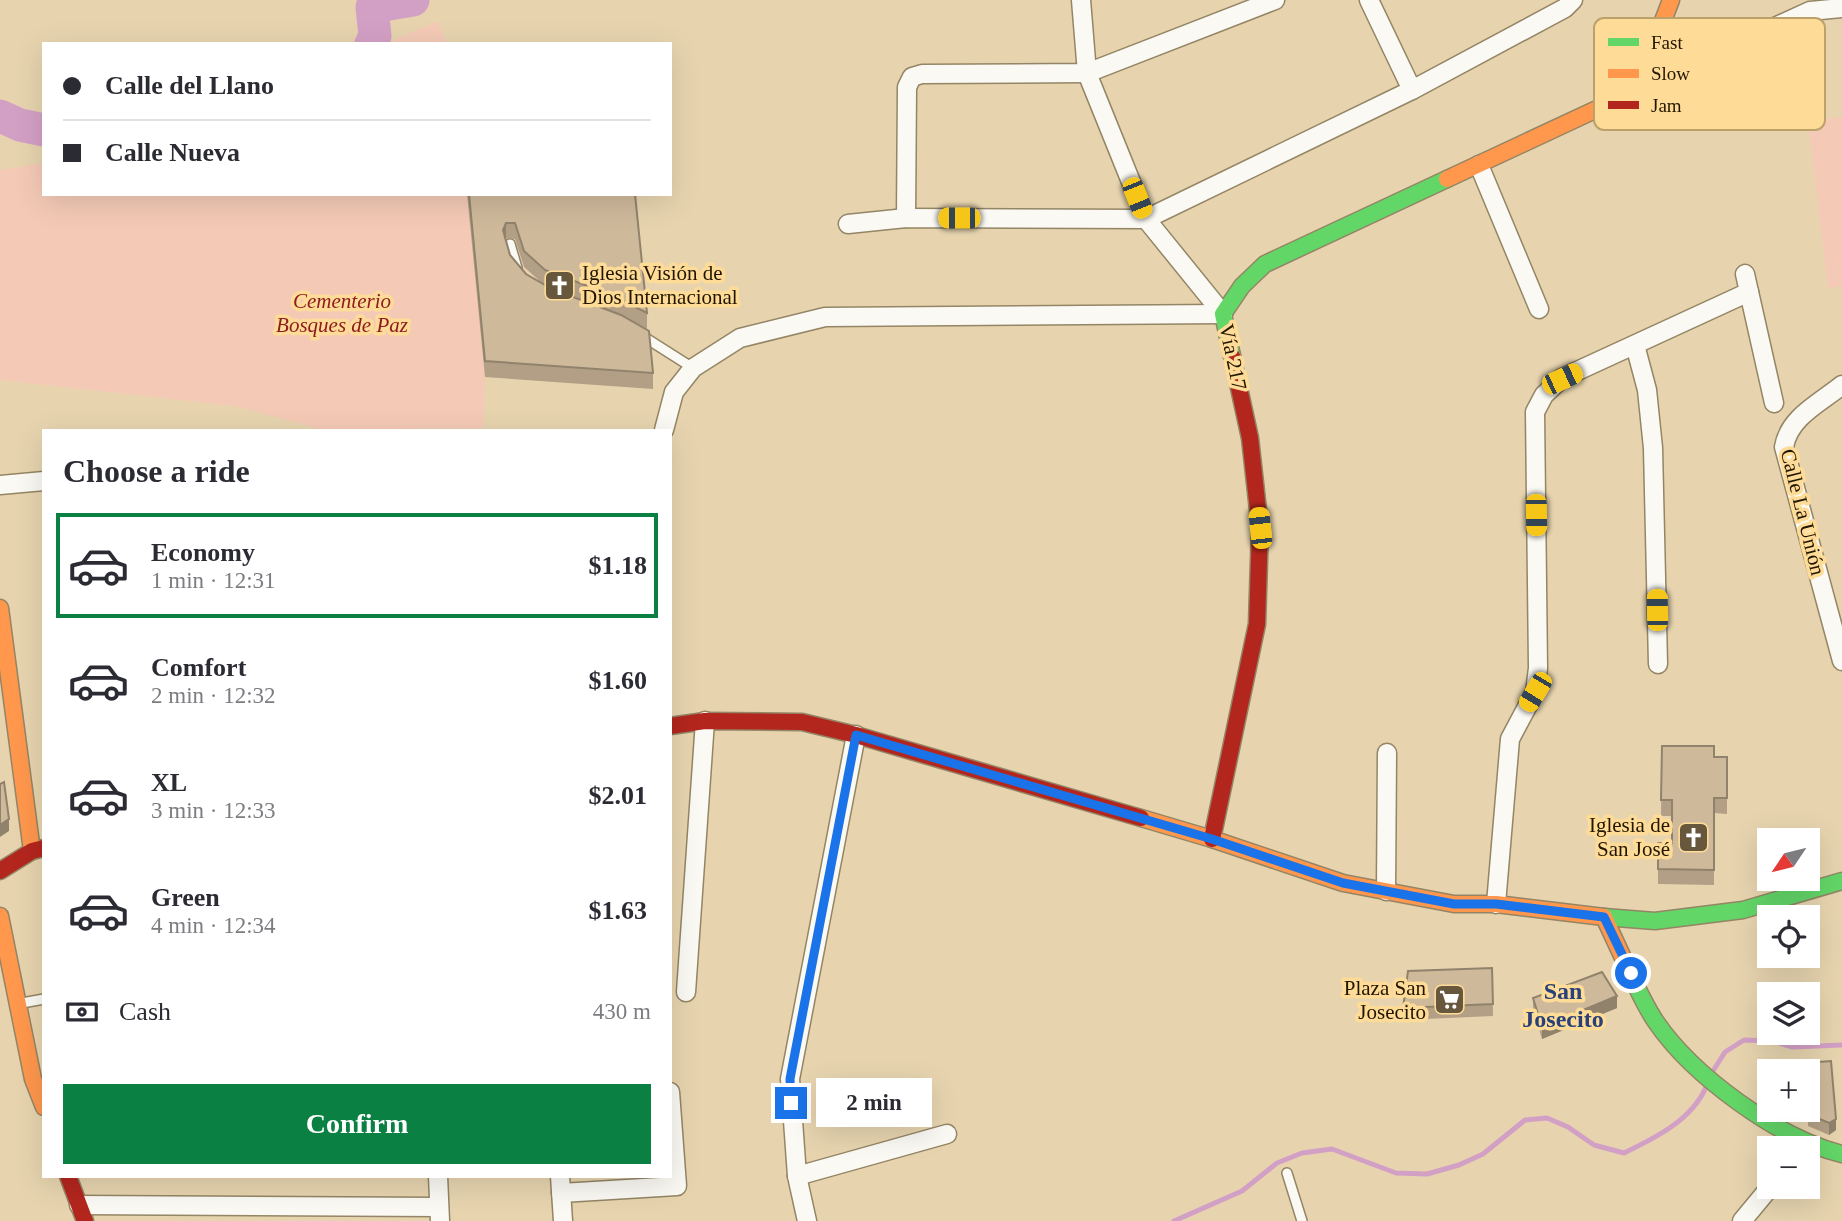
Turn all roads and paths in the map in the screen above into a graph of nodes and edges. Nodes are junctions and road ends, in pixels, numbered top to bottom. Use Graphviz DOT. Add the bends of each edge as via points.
graph roads {
  1 [pos="1081,0"];
  2 [pos="1275,0"];
  3 [pos="1369,0"];
  4 [pos="1573,0"];
  5 [pos="1671,0"];
  6 [pos="1842,8"];
  7 [pos="1664,18"];
  8 [pos="1795,18"];
  9 [pos="1087,73"];
  10 [pos="1412,90"];
  11 [pos="1594,111"];
  12 [pos="1479,165"];
  13 [pos="906,218"];
  14 [pos="1146,219"];
  15 [pos="849,224"];
  16 [pos="510,244"];
  17 [pos="1745,274"];
  18 [pos="521,275"];
  19 [pos="1749,292"];
  20 [pos="1539,309"];
  21 [pos="1223,314"];
  22 [pos="635,331"];
  23 [pos="1635,345"];
  24 [pos="693,368"];
  25 [pos="1842,385"];
  26 [pos="1774,403"];
  27 [pos="664,429"];
  28 [pos="42,481"];
  29 [pos="0,485"];
  30 [pos="0,608"];
  31 [pos="1842,662"];
  32 [pos="1658,664"];
  33 [pos="705,721"];
  34 [pos="672,726"];
  35 [pos="856,735"];
  36 [pos="1387,753"];
  37 [pos="1212,839"];
  38 [pos="38,850"];
  39 [pos="0,871"];
  40 [pos="1842,881"];
  41 [pos="1386,891"];
  42 [pos="1496,904"];
  43 [pos="0,916"];
  44 [pos="1604,917"];
  45 [pos="686,992"];
  46 [pos="42,999"];
  47 [pos="16,1003"];
  48 [pos="39,1078"];
  49 [pos="42,1095"];
  50 [pos="672,1119"];
  51 [pos="947,1134"];
  52 [pos="1790,1136"];
  53 [pos="1820,1151"];
  54 [pos="1842,1154"];
  55 [pos="1287,1174"];
  56 [pos="797,1176"];
  57 [pos="69,1178"];
  58 [pos="438,1178"];
  59 [pos="561,1184"];
  60 [pos="1760,1199"];
  61 [pos="82,1213"];
  62 [pos="440,1214"];
  63 [pos="563,1221"];
  64 [pos="807,1221"];
  65 [pos="1302,1221"];
  66 [pos="1742,1221"];
  1 -- 9 [label="street"];
  2 -- 9 [label="street"];
  3 -- 10 [label="street"];
  4 -- 10 [label="street"];
  5 -- 7 [label="main road, Vía 217"];
  6 -- 8 [label="street" via="1810,11"];
  9 -- 13 [label="street" via="912,77 907,87"];
  9 -- 14 [label="street"];
  10 -- 14 [label="street"];
  11 -- 12 [label="main road, Vía 217"];
  12 -- 20 [label="street"];
  12 -- 21 [label="main road, Vía 217" via="1265,264"];
  13 -- 14 [label="street"];
  13 -- 15 [label="street"];
  14 -- 21 [label="street"];
  16 -- 18 [label="lane"];
  17 -- 19 [label="street"];
  19 -- 23 [label="street"];
  19 -- 26 [label="street"];
  21 -- 24 [label="street" via="825,317 740,338"];
  21 -- 37 [label="main road, Vía 217" via="1250,438 1260,528 1257,624"];
  22 -- 24 [label="lane"];
  23 -- 32 [label="street" via="1647,390 1653,448"];
  23 -- 42 [label="street" via="1562,379 1544,395 1535,412 1538,668 1535,692 1510,739"];
  24 -- 27 [label="street" via="674,392"];
  25 -- 31 [label="street, Calle La Unión" via="1802,415 1787,432 1784,447"];
  28 -- 29 [label="street"];
  30 -- 38 [label="main road"];
  33 -- 34 [label="main road"];
  33 -- 35 [label="main road" via="802,722"];
  33 -- 45 [label="street"];
  35 -- 37 [label="main road"];
  35 -- 56 [label="street" via="790,1079"];
  36 -- 41 [label="street"];
  37 -- 41 [label="main road" via="1343,883"];
  38 -- 39 [label="main road"];
  40 -- 44 [label="main road" via="1743,910 1655,921"];
  41 -- 42 [label="main road" via="1454,904"];
  42 -- 44 [label="main road"];
  43 -- 47 [label="main road"];
  44 -- 52 [label="main road" via="1647,1007 1672,1042 1710,1077"];
  46 -- 47 [label="lane"];
  47 -- 48 [label="main road"];
  48 -- 49 [label="main road"];
  50 -- 59 [label="street" via="677,1186"];
  51 -- 56 [label="street"];
  53 -- 54 [label="main road"];
  55 -- 65 [label="lane"];
  56 -- 64 [label="street"];
  57 -- 61 [label="main road"];
  58 -- 62 [label="street"];
  59 -- 63 [label="street"];
  60 -- 66 [label="street"];
  61 -- 62 [label="street"];
}
